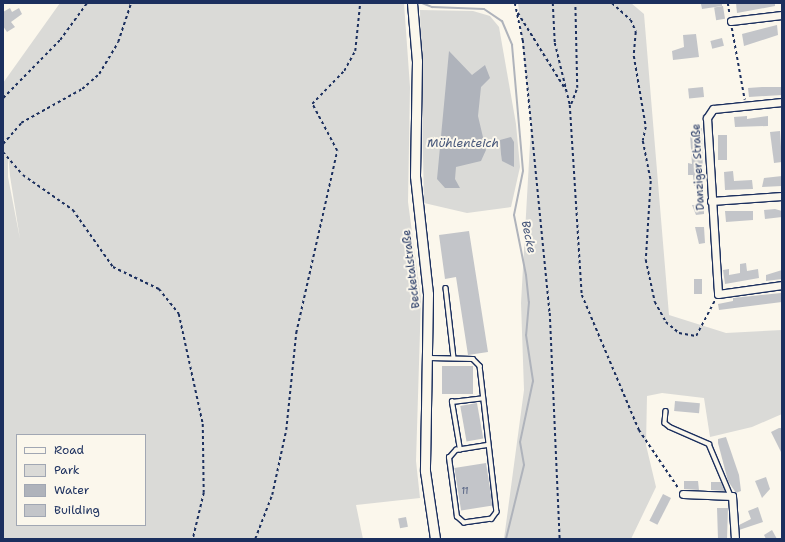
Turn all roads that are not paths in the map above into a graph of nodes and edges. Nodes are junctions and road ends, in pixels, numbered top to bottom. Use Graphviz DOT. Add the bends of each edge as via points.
graph roads {
  1 [pos="412,3"];
  2 [pos="782,15"];
  3 [pos="731,21"];
  4 [pos="782,102"];
  5 [pos="782,196"];
  6 [pos="711,201"];
  7 [pos="782,285"];
  8 [pos="446,288"];
  9 [pos="430,358"];
  10 [pos="454,358"];
  11 [pos="483,398"];
  12 [pos="666,411"];
  13 [pos="488,445"];
  14 [pos="460,450"];
  15 [pos="683,494"];
  16 [pos="731,496"];
  17 [pos="434,535"];
  18 [pos="735,539"];
  1 -- 9 [label="main road, Becketalstraße" via="417,60 415,176 428,294"];
  2 -- 3 [label="street"];
  4 -- 6 [label="street, Danziger Straße" via="713,109 708,118"];
  5 -- 6 [label="street"];
  6 -- 7 [label="street, Danziger Straße" via="718,294"];
  8 -- 10 [label="lane"];
  9 -- 10 [label="lane"];
  9 -- 17 [label="main road, Becketalstraße" via="425,471"];
  10 -- 11 [label="lane" via="473,359 480,366"];
  11 -- 13 [label="lane"];
  11 -- 14 [label="lane" via="452,402"];
  12 -- 16 [label="lane" via="665,423 670,428 709,444"];
  13 -- 14 [label="lane"];
  13 -- 14 [label="lane" via="497,512 492,519 464,523 457,517 449,458"];
  15 -- 16 [label="street"];
  16 -- 18 [label="street" via="736,519"];
}
